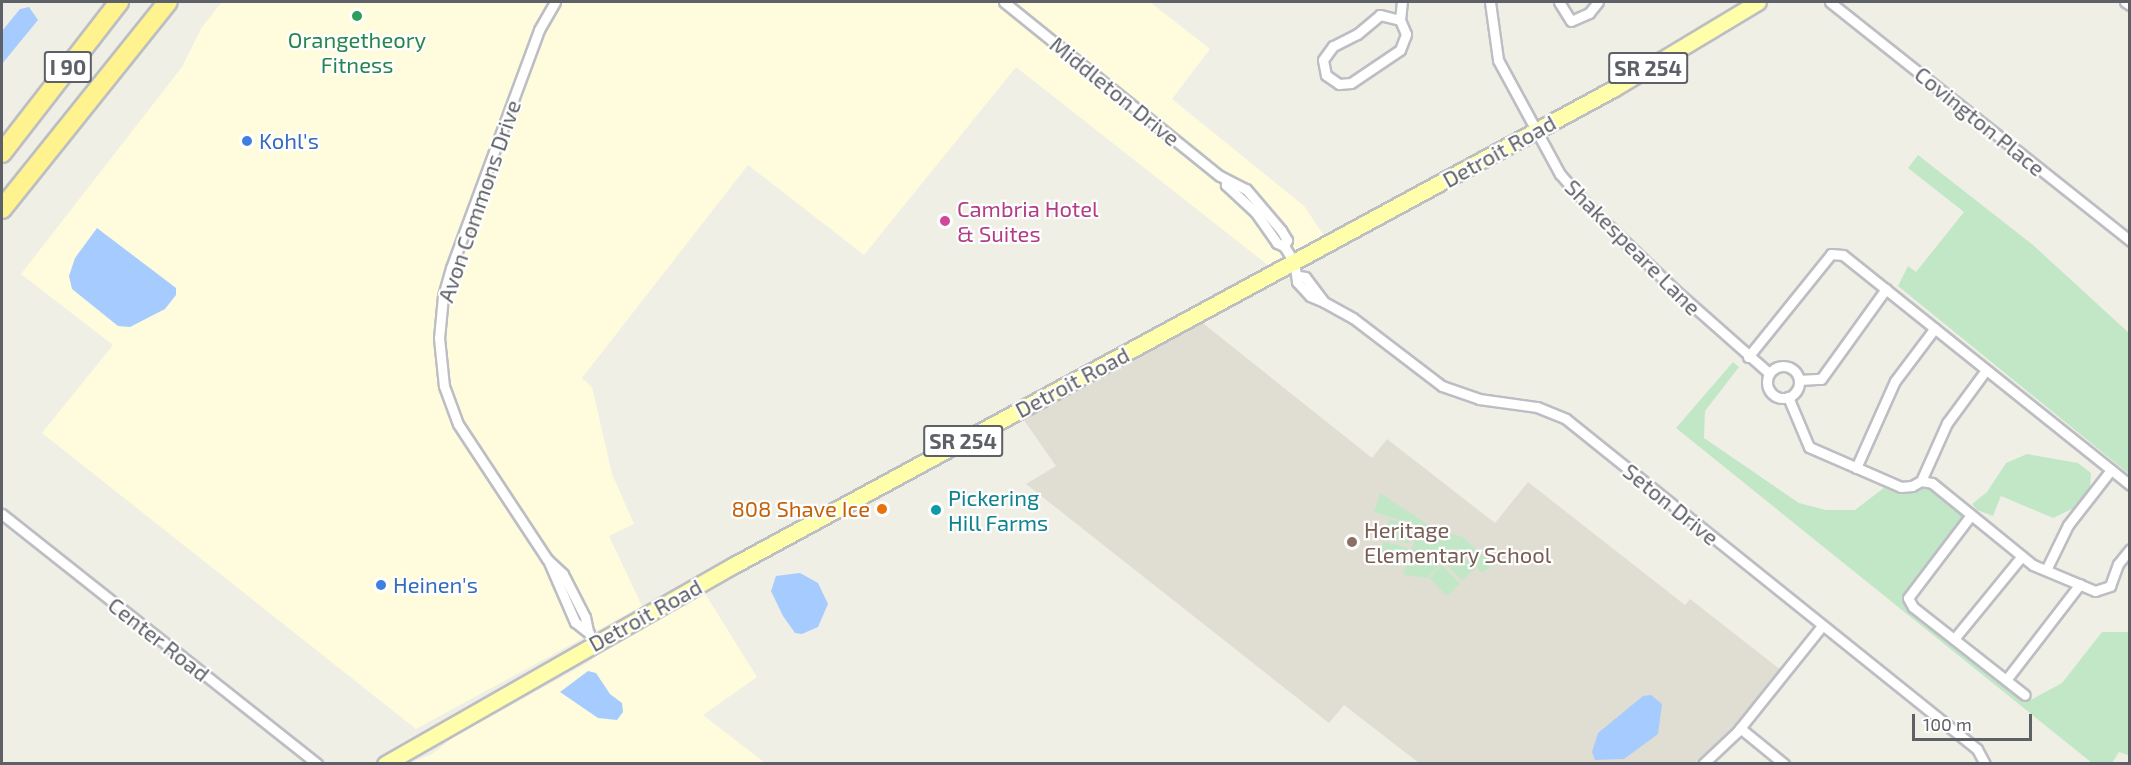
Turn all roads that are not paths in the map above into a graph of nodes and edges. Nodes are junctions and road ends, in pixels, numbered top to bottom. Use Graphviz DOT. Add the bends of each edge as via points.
graph roads {
  1 [pos="119,2"];
  2 [pos="168,2"];
  3 [pos="555,2"];
  4 [pos="1005,2"];
  5 [pos="1402,2"];
  6 [pos="1490,2"];
  7 [pos="1558,2"];
  8 [pos="1598,2"];
  9 [pos="1758,2"];
  10 [pos="1830,2"];
  11 [pos="2126,2"];
  12 [pos="2130,5"];
  13 [pos="1400,20"];
  14 [pos="1536,130"];
  15 [pos="2,153"];
  16 [pos="2,209"];
  17 [pos="2130,241"];
  18 [pos="1296,269"];
  19 [pos="1886,289"];
  20 [pos="1935,328"];
  21 [pos="1748,357"];
  22 [pos="1986,370"];
  23 [pos="1769,373"];
  24 [pos="1799,380"];
  25 [pos="1788,397"];
  26 [pos="1856,468"];
  27 [pos="2111,470"];
  28 [pos="1921,481"];
  29 [pos="2130,485"];
  30 [pos="2,514"];
  31 [pos="1971,514"];
  32 [pos="2130,549"];
  33 [pos="2022,556"];
  34 [pos="2046,570"];
  35 [pos="2080,584"];
  36 [pos="1822,626"];
  37 [pos="592,637"];
  38 [pos="1954,639"];
  39 [pos="2006,680"];
  40 [pos="2025,695"];
  41 [pos="1740,728"];
  42 [pos="317,764"];
  43 [pos="386,764"];
  44 [pos="1703,764"];
  45 [pos="1784,764"];
  46 [pos="1985,764"];
  1 -- 15 [label="highway, I 90"];
  2 -- 16 [label="highway, I 90"];
  3 -- 37 [label="street, Avon Commons Drive" via="539,30 451,268 443,296 439,339 444,386 458,424 547,559 563,574"];
  4 -- 18 [label="street, Middleton Drive" via="1226,180 1226,185 1255,213 1277,243 1284,246"];
  5 -- 13 [label="street"];
  6 -- 14 [label="street, Shakespeare Lane" via="1498,60"];
  7 -- 8 [label="street" via="1571,21 1589,13"];
  9 -- 14 [label="main road, Detroit Road / SR 254"];
  10 -- 17 [label="street, Covington Place"];
  11 -- 12 [label="street"];
  13 -- 13 [label="street" via="1406,34 1403,47 1375,70 1344,85 1326,75 1323,60 1333,46 1358,34 1380,15"];
  14 -- 18 [label="main road, Detroit Road / SR 254"];
  14 -- 21 [label="street, Shakespeare Lane" via="1560,174 1587,205"];
  18 -- 36 [label="street, Seton Drive" via="1298,282 1310,296 1353,318 1442,386 1479,399 1537,407 1566,419"];
  18 -- 37 [label="main road, Detroit Road / SR 254"];
  19 -- 20 [label="street"];
  19 -- 21 [label="street" via="1843,255 1831,254"];
  19 -- 24 [label="street" via="1821,379"];
  20 -- 22 [label="street"];
  20 -- 26 [label="street" via="1895,381"];
  21 -- 23 [label="street, Shakespeare Lane"];
  22 -- 27 [label="street"];
  22 -- 28 [label="street" via="1947,423"];
  23 -- 24 [label="street" via="1786,366 1796,372"];
  23 -- 25 [label="street, Shakespeare Lane" via="1766,384 1770,392"];
  24 -- 25 [label="street"];
  25 -- 26 [label="street" via="1809,447"];
  26 -- 28 [label="street" via="1901,487"];
  27 -- 29 [label="street"];
  27 -- 34 [label="street" via="2068,525"];
  28 -- 31 [label="street" via="1932,483"];
  30 -- 42 [label="street, Center Road"];
  31 -- 33 [label="street"];
  31 -- 38 [label="street" via="1908,598 1913,607"];
  32 -- 35 [label="street" via="2105,590"];
  33 -- 34 [label="street"];
  33 -- 38 [label="street"];
  34 -- 35 [label="street"];
  35 -- 39 [label="street"];
  36 -- 41 [label="street"];
  36 -- 46 [label="street, Seton Drive" via="1977,749"];
  37 -- 43 [label="main road, Detroit Road / SR 254"];
  38 -- 39 [label="street"];
  39 -- 40 [label="street"];
  41 -- 44 [label="street"];
  41 -- 45 [label="street"];
}
